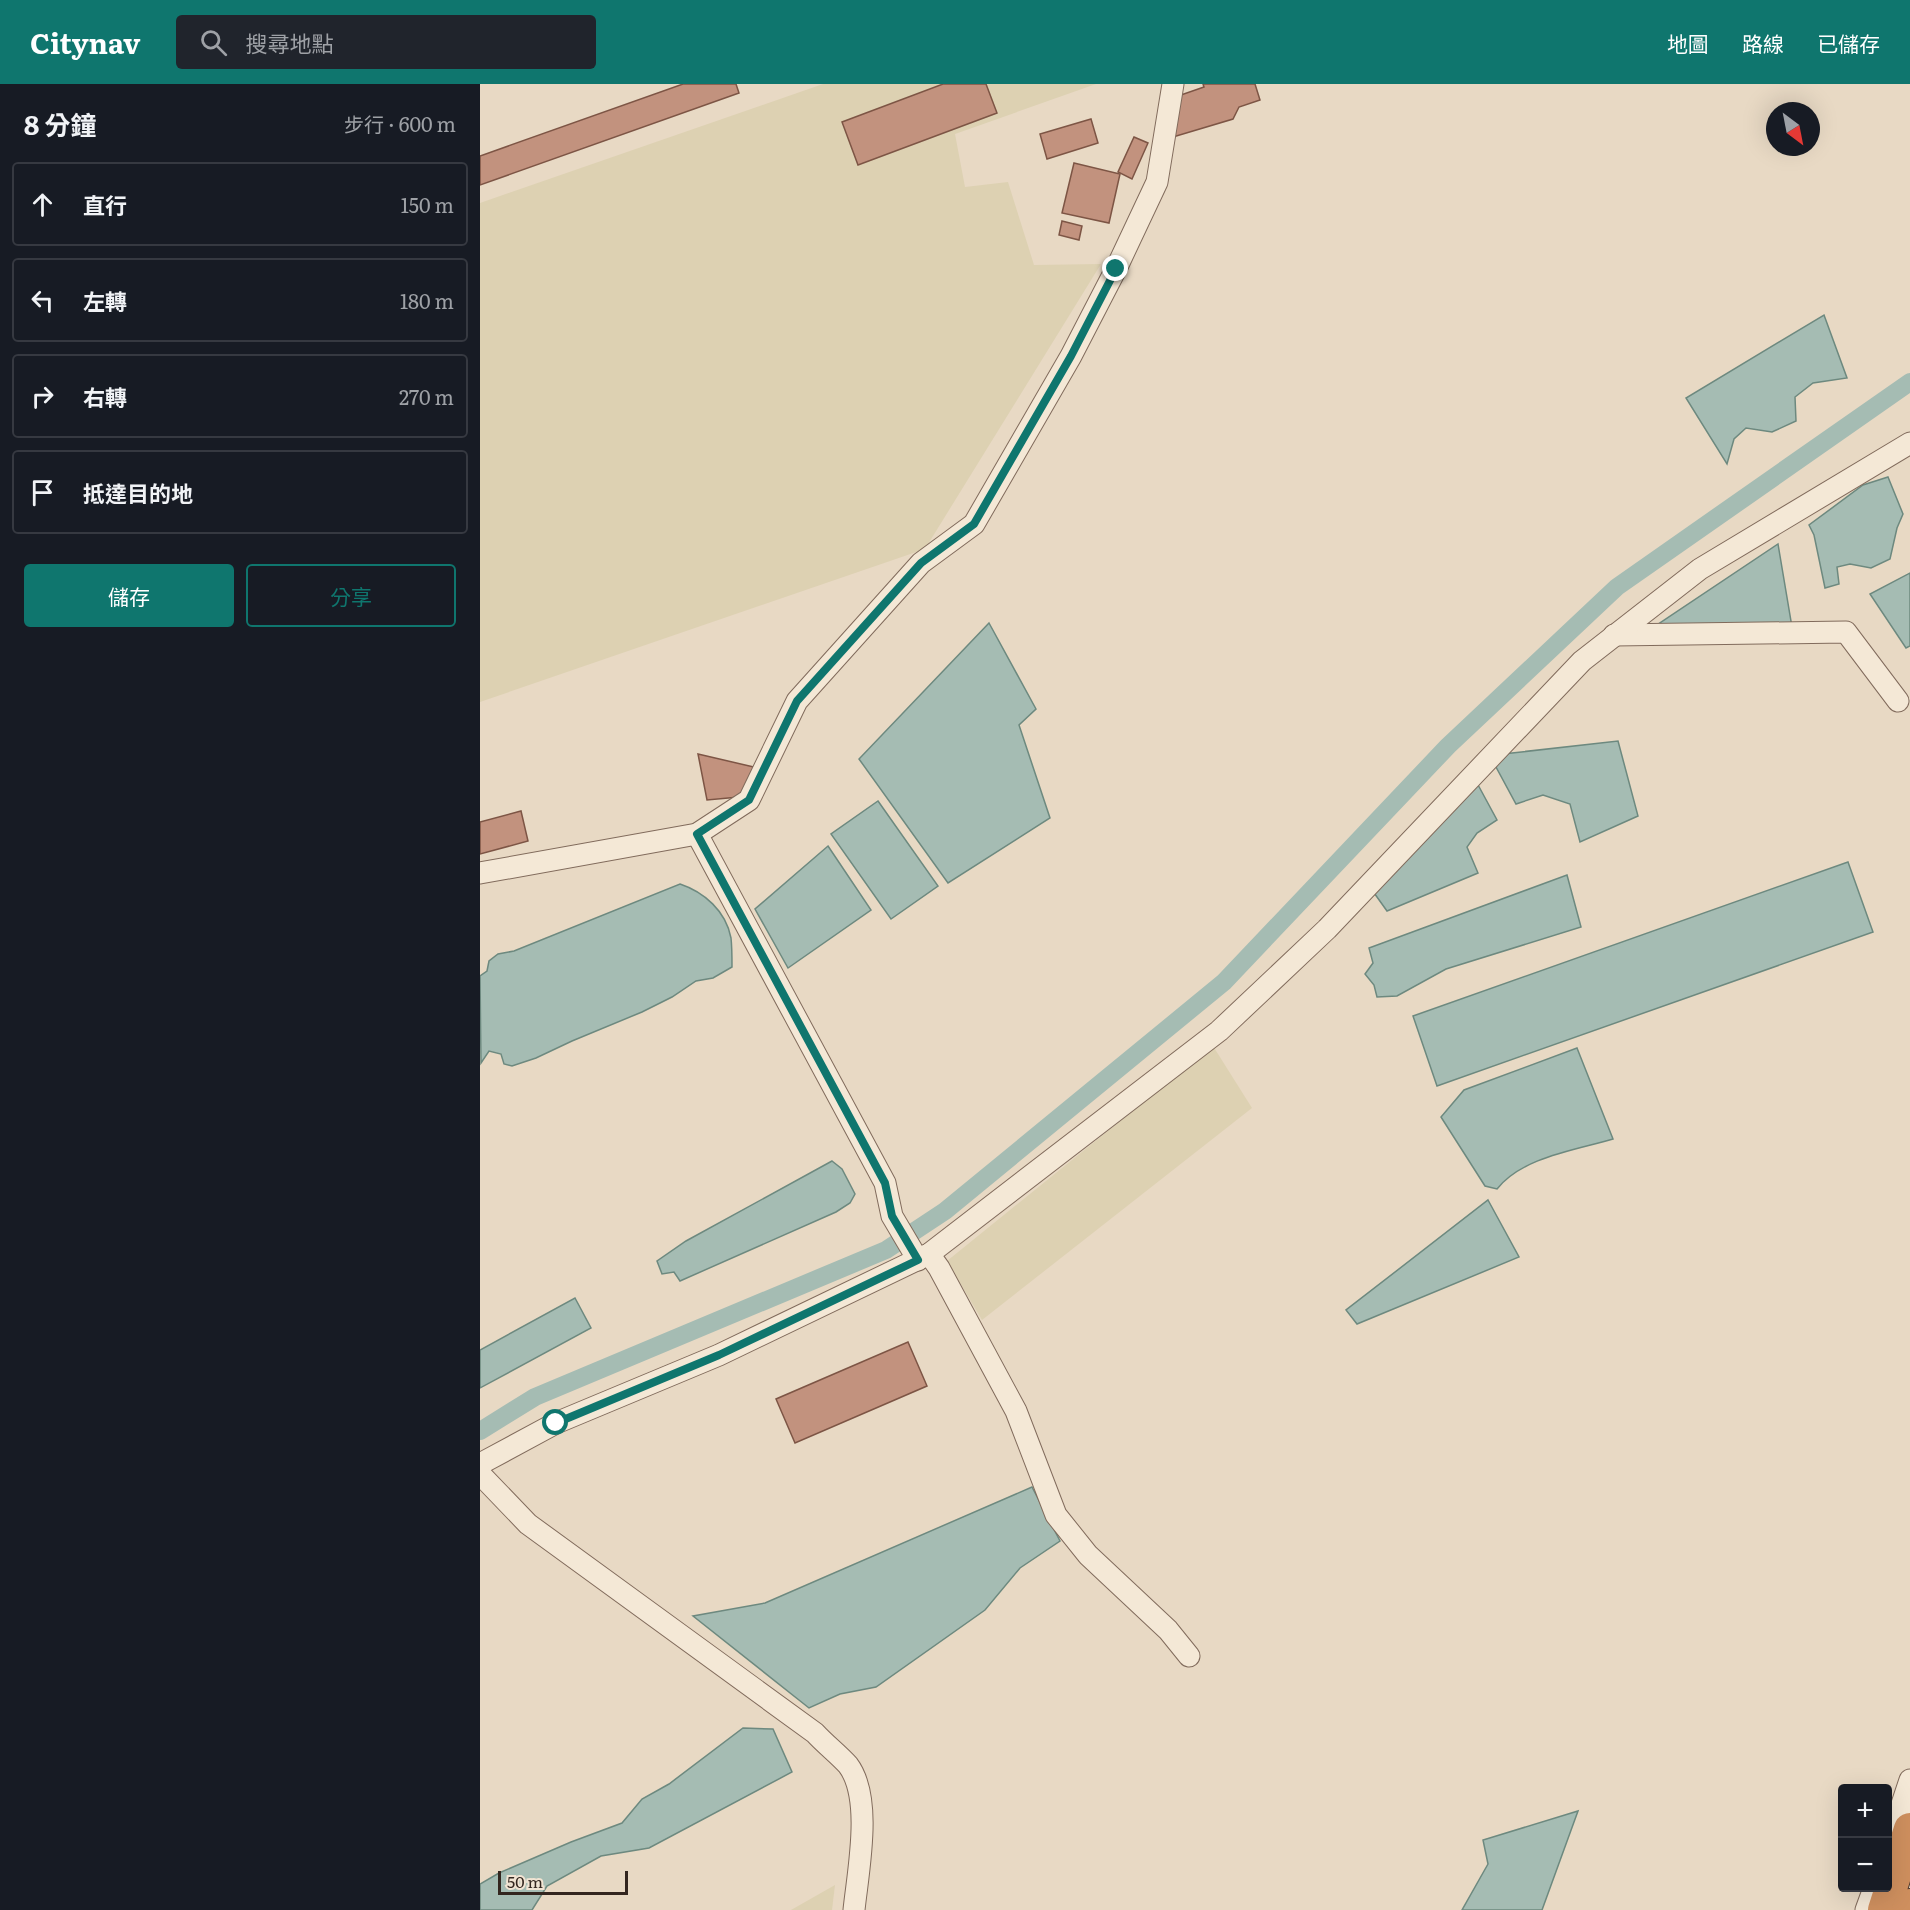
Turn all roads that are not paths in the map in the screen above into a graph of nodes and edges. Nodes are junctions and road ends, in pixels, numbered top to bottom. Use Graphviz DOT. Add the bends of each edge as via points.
graph roads {
  1 [pos="1173,84"];
  2 [pos="1910,444"];
  3 [pos="1614,635"];
  4 [pos="1898,701"];
  5 [pos="697,834"];
  6 [pos="480,873"];
  7 [pos="923,1257"];
  8 [pos="480,1464"];
  9 [pos="480,1474"];
  10 [pos="1189,1656"];
  11 [pos="1910,1780"];
  12 [pos="1910,1829"];
  13 [pos="1890,1838"];
  14 [pos="1872,1892"];
  15 [pos="1910,1905"];
  16 [pos="854,1910"];
  17 [pos="1866,1910"];
  18 [pos="1884,1910"];
  19 [pos="1908,1910"];
  1 -- 5 [label="street" via="1157,182 1071,356 974,524 921,563 797,701 749,800"];
  2 -- 3 [label="street" via="1700,569"];
  3 -- 4 [label="street" via="1846,632"];
  3 -- 7 [label="street" via="1582,661 1327,929 1219,1031"];
  5 -- 6 [label="street"];
  5 -- 7 [label="street" via="885,1183 892,1216"];
  7 -- 8 [label="street" via="719,1355 556,1423"];
  7 -- 10 [label="street" via="939,1268 1016,1411 1056,1515 1088,1555 1160,1622"];
  9 -- 16 [label="street" via="528,1524 815,1733 849,1766 859,1786 863,1835"];
  11 -- 13 [label="street"];
  12 -- 18 [label="highway"];
  14 -- 17 [label="street"];
  15 -- 19 [label="highway"];
}
